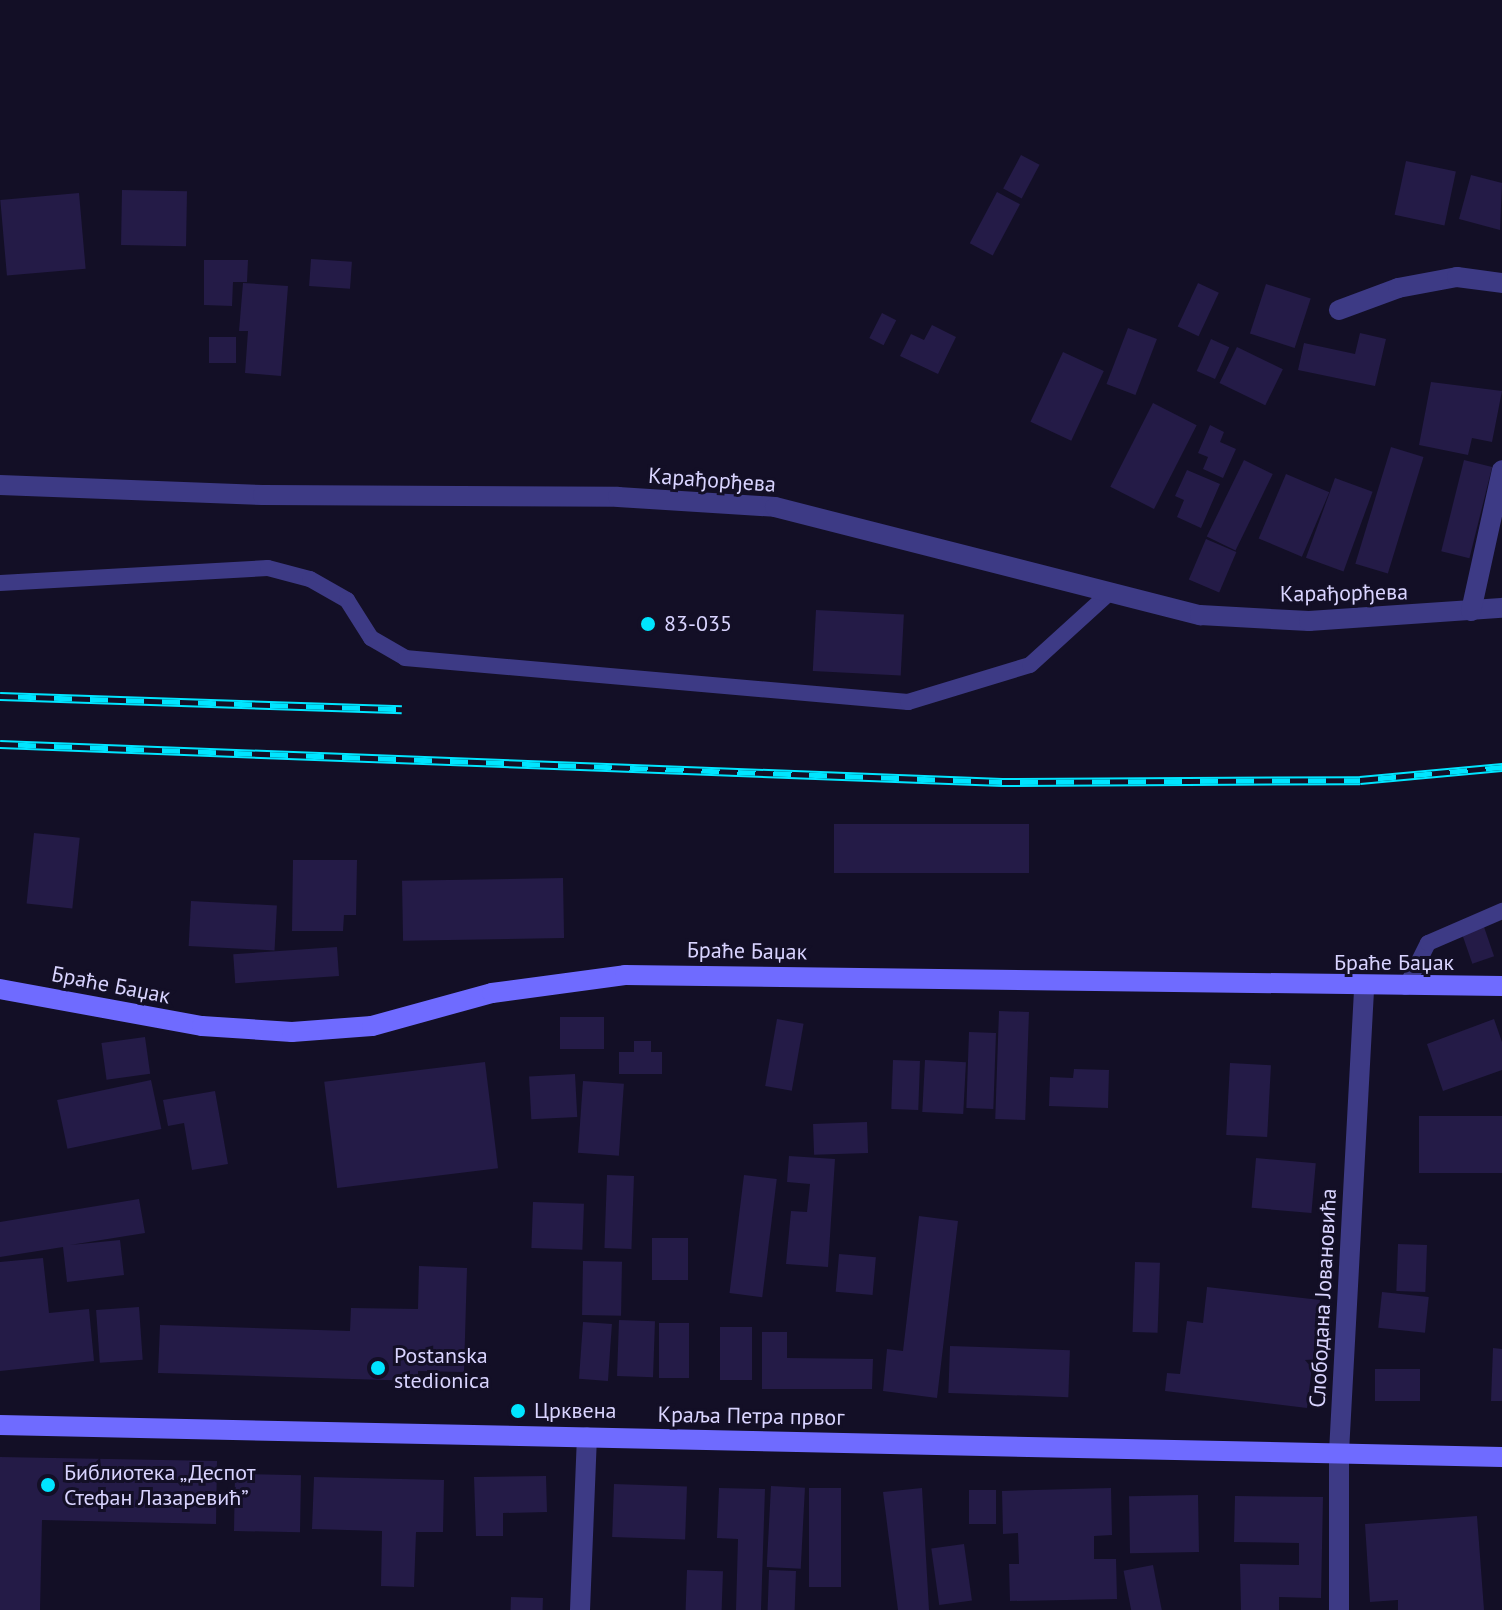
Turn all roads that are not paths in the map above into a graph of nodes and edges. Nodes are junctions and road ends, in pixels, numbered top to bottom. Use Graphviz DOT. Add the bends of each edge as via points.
graph roads {
  1 [pos="1502,283"];
  2 [pos="1339,310"];
  3 [pos="1502,470"];
  4 [pos="0,485"];
  5 [pos="0,583"];
  6 [pos="1108,594"];
  7 [pos="1502,608"];
  8 [pos="1471,611"];
  9 [pos="1502,911"];
  10 [pos="1502,986"];
  11 [pos="1406,987"];
  12 [pos="1364,988"];
  13 [pos="0,989"];
  14 [pos="0,1425"];
  15 [pos="587,1437"];
  16 [pos="1339,1452"];
  17 [pos="1502,1457"];
  18 [pos="580,1610"];
  19 [pos="1339,1610"];
  1 -- 2 [label="street" via="1457,277 1398,288"];
  3 -- 8 [label="street"];
  4 -- 6 [label="street, Карађорђева" via="263,495 618,497 775,507"];
  5 -- 6 [label="lane" via="268,568 310,579 347,600 371,638 405,658 908,702 1030,665"];
  6 -- 8 [label="street, Карађорђева" via="1200,615 1309,621"];
  7 -- 8 [label="street, Карађорђева"];
  9 -- 11 [label="lane" via="1428,943"];
  10 -- 11 [label="street, Браће Баџак"];
  11 -- 12 [label="street, Браће Баџак"];
  12 -- 13 [label="street, Браће Баџак" via="625,975 492,993 372,1026 292,1032 202,1026"];
  12 -- 16 [label="street, Слободана Јовановића"];
  14 -- 15 [label="street, Краља Петра првог"];
  15 -- 16 [label="street, Краља Петра првог"];
  15 -- 18 [label="street"];
  16 -- 17 [label="street, Краља Петра првог"];
  16 -- 19 [label="street, Слободана Јовановића"];
}
